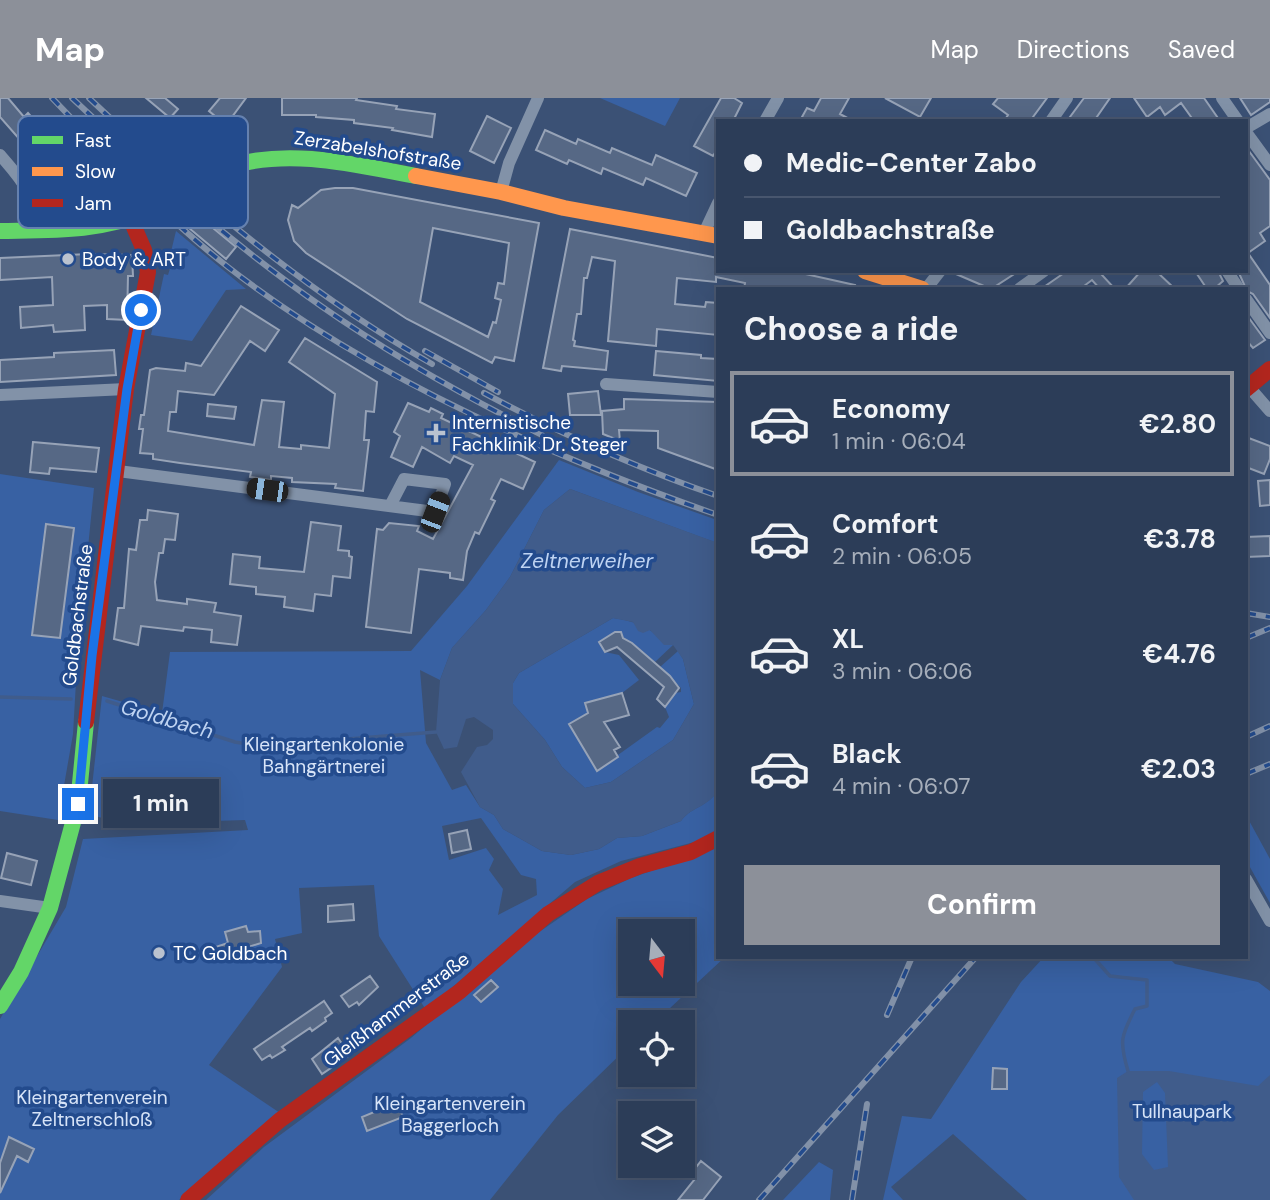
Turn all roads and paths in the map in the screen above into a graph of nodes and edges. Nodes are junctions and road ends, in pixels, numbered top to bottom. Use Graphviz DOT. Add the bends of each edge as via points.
graph roads {
  1 [pos="538,98"];
  2 [pos="778,98"];
  3 [pos="1067,98"];
  4 [pos="1222,98"];
  5 [pos="1270,114"];
  6 [pos="766,119"];
  7 [pos="1052,119"];
  8 [pos="1237,119"];
  9 [pos="1248,129"];
  10 [pos="1248,133"];
  11 [pos="0,155"];
  12 [pos="248,163"];
  13 [pos="1270,165"];
  14 [pos="18,177"];
  15 [pos="501,191"];
  16 [pos="716,213"];
  17 [pos="88,228"];
  18 [pos="134,228"];
  19 [pos="35,230"];
  20 [pos="0,231"];
  21 [pos="711,234"];
  22 [pos="872,273"];
  23 [pos="938,273"];
  24 [pos="1041,273"];
  25 [pos="917,287"];
  26 [pos="926,287"];
  27 [pos="1022,287"];
  28 [pos="1248,302"];
  29 [pos="1270,333"];
  30 [pos="1270,369"];
  31 [pos="606,384"];
  32 [pos="1248,387"];
  33 [pos="127,389"];
  34 [pos="1248,389"];
  35 [pos="716,392"];
  36 [pos="0,395"];
  37 [pos="1270,411"];
  38 [pos="118,471"];
  39 [pos="390,506"];
  40 [pos="716,839"];
  41 [pos="1248,882"];
  42 [pos="0,901"];
  43 [pos="50,908"];
  44 [pos="1270,921"];
  45 [pos="0,1006"];
  46 [pos="188,1200"];
  1 -- 15 [label="street"];
  2 -- 6 [label="street"];
  3 -- 7 [label="street"];
  4 -- 8 [label="street"];
  5 -- 9 [label="street"];
  10 -- 13 [label="street"];
  11 -- 14 [label="street"];
  12 -- 15 [label="street, Zerzabelshofstraße" via="266,158 324,159"];
  15 -- 21 [label="street, Zerzabelshofstraße" via="564,208"];
  16 -- 21 [label="street"];
  17 -- 19 [label="street, Zerzabelshofstraße"];
  18 -- 33 [label="street, Goldbachstraße" via="148,272"];
  19 -- 20 [label="street, Zerzabelshofstraße"];
  22 -- 25 [label="street"];
  23 -- 26 [label="street"];
  24 -- 27 [label="street"];
  28 -- 29 [label="street"];
  30 -- 32 [label="street"];
  31 -- 35 [label="street"];
  33 -- 36 [label="street"];
  33 -- 38 [label="street, Goldbachstraße"];
  34 -- 37 [label="street"];
  38 -- 39 [label="street"];
  38 -- 43 [label="street, Goldbachstraße" via="78,804"];
  40 -- 46 [label="street, Gleißhammerstraße" via="598,883 556,908 425,1018 280,1120"];
  41 -- 44 [label="street"];
  42 -- 43 [label="street"];
  43 -- 45 [label="street, Goldbachstraße"];
}
